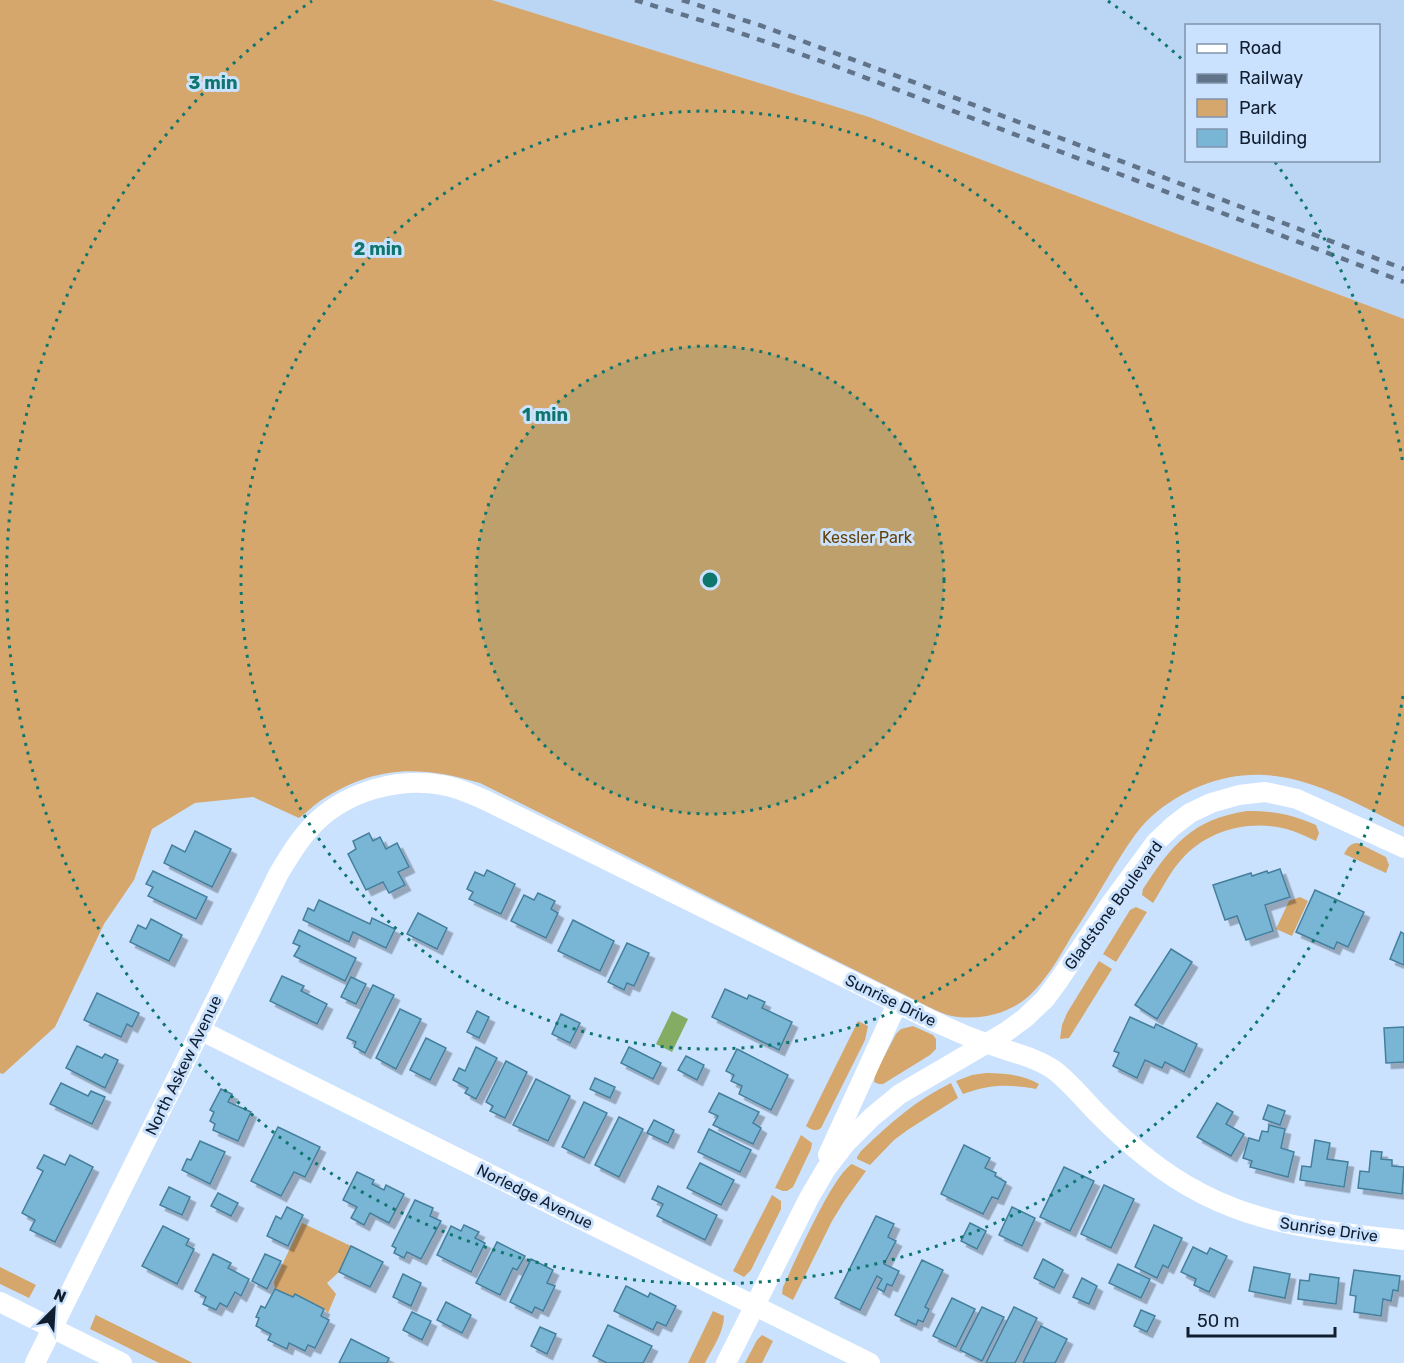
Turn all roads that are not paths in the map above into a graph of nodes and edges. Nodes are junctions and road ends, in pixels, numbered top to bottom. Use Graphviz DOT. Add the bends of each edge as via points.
graph roads {
  1 [pos="362,793"];
  2 [pos="1404,848"];
  3 [pos="897,1004"];
  4 [pos="200,1030"];
  5 [pos="986,1044"];
  6 [pos="809,1198"];
  7 [pos="1404,1240"];
  8 [pos="0,1302"];
  9 [pos="754,1305"];
  10 [pos="52,1328"];
  11 [pos="35,1363"];
  12 [pos="122,1363"];
  13 [pos="726,1363"];
  14 [pos="870,1363"];
  1 -- 3 [label="street, Sunrise Drive" via="418,782 466,792"];
  1 -- 4 [label="street, North Askew Avenue" via="317,821 296,846 261,906"];
  2 -- 5 [label="street, Gladstone Boulevard" via="1297,799 1265,792 1211,803 1190,813 1156,842 1045,999"];
  3 -- 5 [label="street, Sunrise Drive"];
  3 -- 6 [label="street"];
  4 -- 9 [label="street, Norledge Avenue"];
  4 -- 10 [label="street, North Askew Avenue"];
  5 -- 6 [label="street, Gladstone Boulevard" via="900,1094 872,1117 846,1143"];
  5 -- 7 [label="street, Sunrise Drive" via="1053,1070 1148,1159 1207,1197 1289,1225"];
  6 -- 9 [label="street"];
  8 -- 10 [label="street"];
  9 -- 13 [label="street"];
  9 -- 14 [label="street, Norledge Avenue"];
  10 -- 11 [label="street, North Askew Avenue"];
  10 -- 12 [label="street"];
}
